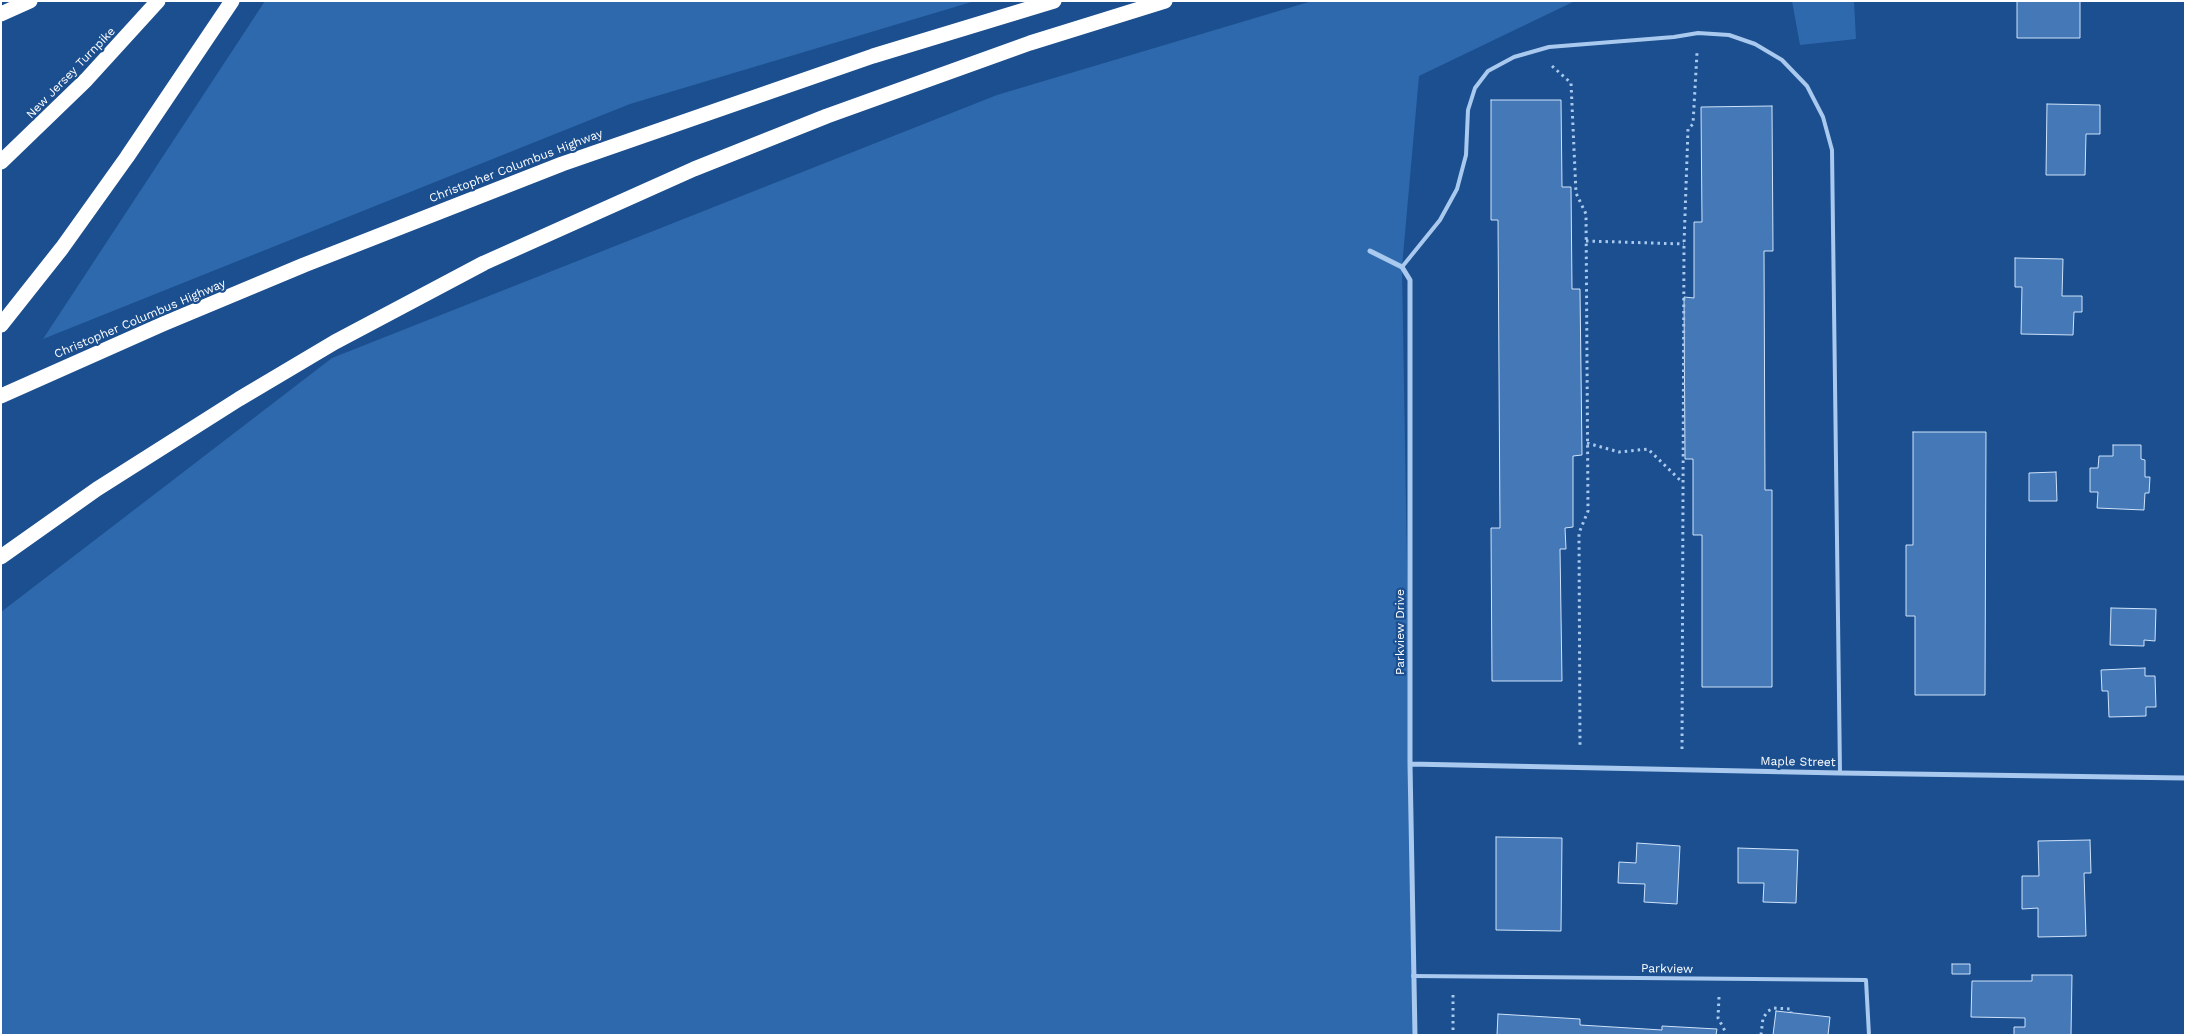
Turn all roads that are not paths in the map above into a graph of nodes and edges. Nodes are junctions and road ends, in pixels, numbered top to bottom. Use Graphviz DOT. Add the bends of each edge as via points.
graph roads {
  1 [pos="30,1"];
  2 [pos="158,1"];
  3 [pos="232,1"];
  4 [pos="1054,1"];
  5 [pos="1165,1"];
  6 [pos="1,14"];
  7 [pos="1,162"];
  8 [pos="1370,251"];
  9 [pos="1402,267"];
  10 [pos="1,325"];
  11 [pos="1,396"];
  12 [pos="1,557"];
  13 [pos="1410,764"];
  14 [pos="1840,773"];
  15 [pos="2185,778"];
  16 [pos="1413,976"];
  17 [pos="1415,1035"];
  18 [pos="1869,1035"];
  1 -- 6 [label="highway"];
  2 -- 7 [label="highway, New Jersey Turnpike" via="86,80"];
  3 -- 10 [label="highway" via="128,157"];
  4 -- 11 [label="highway, Christopher Columbus Highway" via="873,56 562,164 304,265"];
  5 -- 12 [label="highway" via="1020,46 827,116 694,169 484,263 335,342 239,398 105,484"];
  8 -- 9 [label="street"];
  9 -- 13 [label="street, Parkview Drive" via="1410,280"];
  9 -- 14 [label="lane" via="1440,220 1457,189 1466,155 1468,110 1475,88 1488,71 1514,57 1549,47 1698,33 1729,35 1755,44 1782,60 1807,86 1823,117 1832,150"];
  13 -- 14 [label="street, Maple Street"];
  13 -- 16 [label="street, Parkview Drive"];
  14 -- 15 [label="street, Maple Street"];
  16 -- 17 [label="street, Parkview Drive"];
  16 -- 18 [label="lane, Parkview" via="1866,980"];
}
